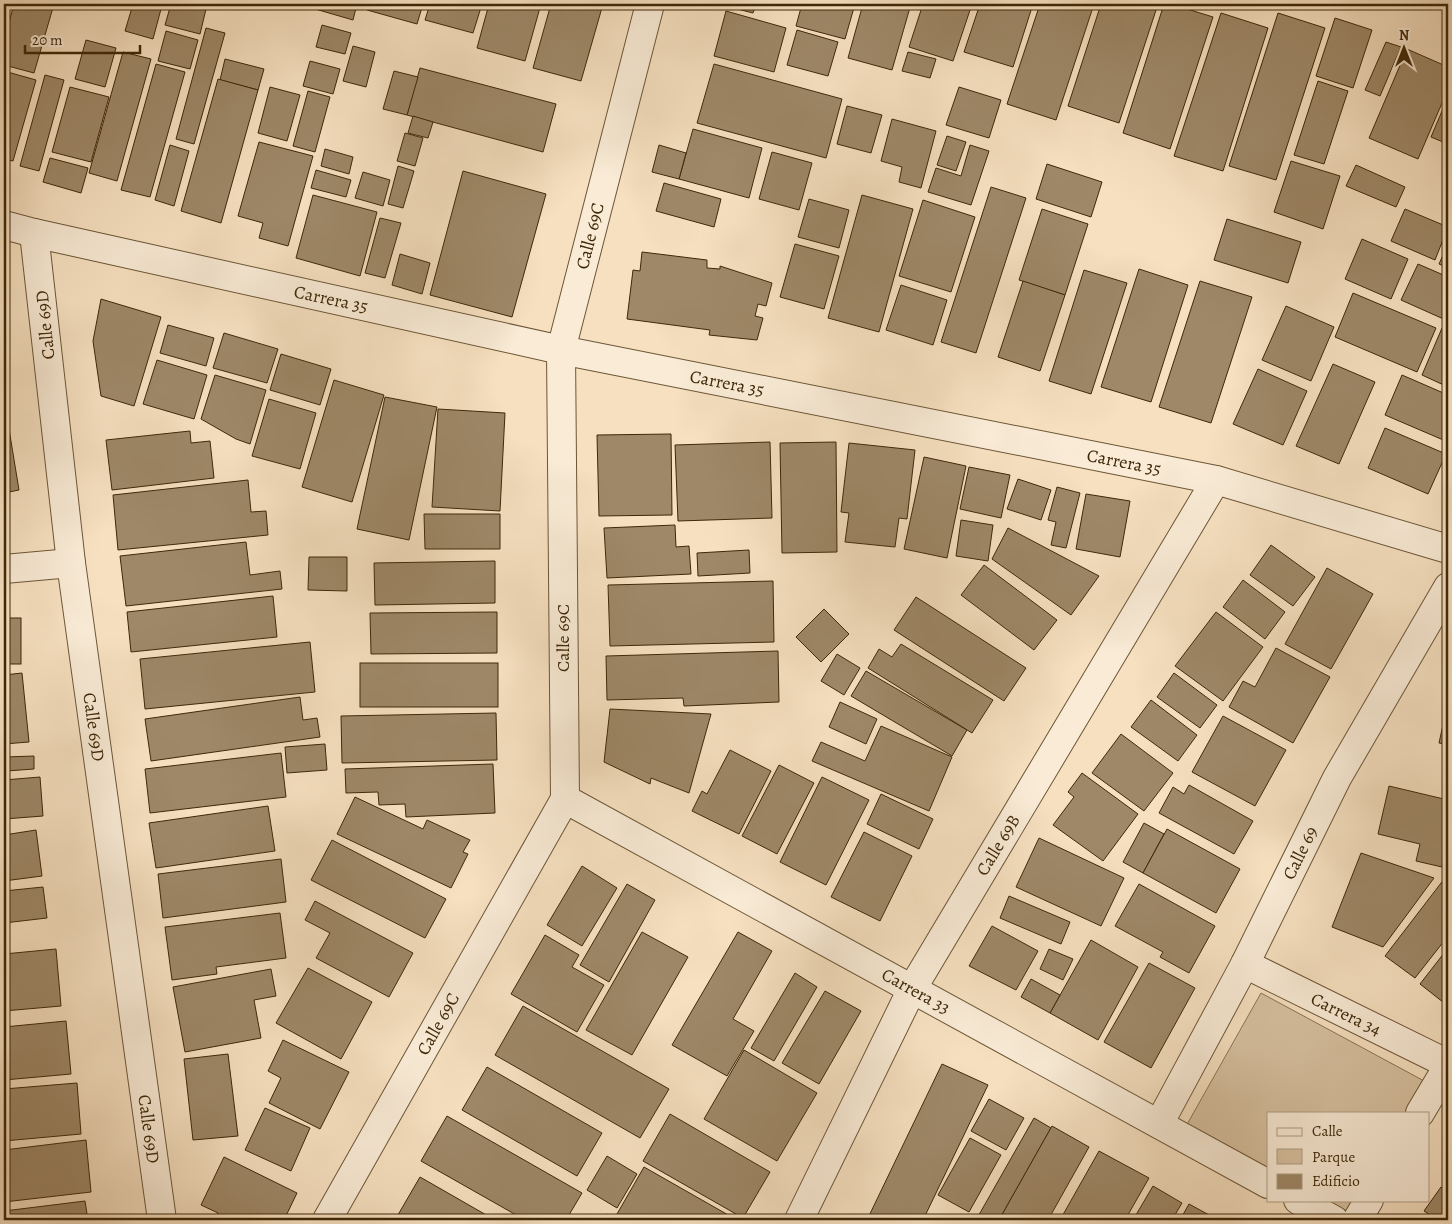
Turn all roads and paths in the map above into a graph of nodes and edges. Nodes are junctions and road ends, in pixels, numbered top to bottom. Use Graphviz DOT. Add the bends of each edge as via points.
graph roads {
  1 [pos="650,4"];
  2 [pos="4,225"];
  3 [pos="34,233"];
  4 [pos="561,350"];
  5 [pos="1216,480"];
  6 [pos="1448,549"];
  7 [pos="71,562"];
  8 [pos="4,569"];
  9 [pos="1448,587"];
  10 [pos="565,799"];
  11 [pos="1244,964"];
  12 [pos="912,989"];
  13 [pos="1448,1065"];
  14 [pos="1421,1112"];
  15 [pos="1159,1124"];
  16 [pos="1267,1183"];
  17 [pos="1302,1202"];
  18 [pos="1368,1202"];
  19 [pos="162,1220"];
  20 [pos="327,1220"];
  21 [pos="799,1220"];
  22 [pos="1334,1220"];
  23 [pos="1357,1220"];
  1 -- 4 [label="street, Calle 69C"];
  2 -- 3 [label="street, Carrera 35"];
  3 -- 4 [label="street, Carrera 35"];
  3 -- 7 [label="street, Calle 69D"];
  4 -- 5 [label="street, Carrera 35"];
  4 -- 10 [label="street, Calle 69C"];
  5 -- 6 [label="street, Carrera 35"];
  5 -- 12 [label="street, Calle 69B"];
  7 -- 8 [label="street"];
  7 -- 19 [label="street, Calle 69D"];
  9 -- 11 [label="street, Calle 69" via="1337,778"];
  10 -- 12 [label="street, Carrera 33"];
  10 -- 20 [label="street, Calle 69C"];
  11 -- 13 [label="street, Carrera 34"];
  11 -- 15 [label="street, Calle 69"];
  12 -- 15 [label="street, Carrera 33"];
  12 -- 21 [label="street, Calle 69B"];
  13 -- 14 [label="street"];
  15 -- 16 [label="street, Carrera 33"];
  17 -- 22 [label="street"];
  18 -- 23 [label="street"];
}
